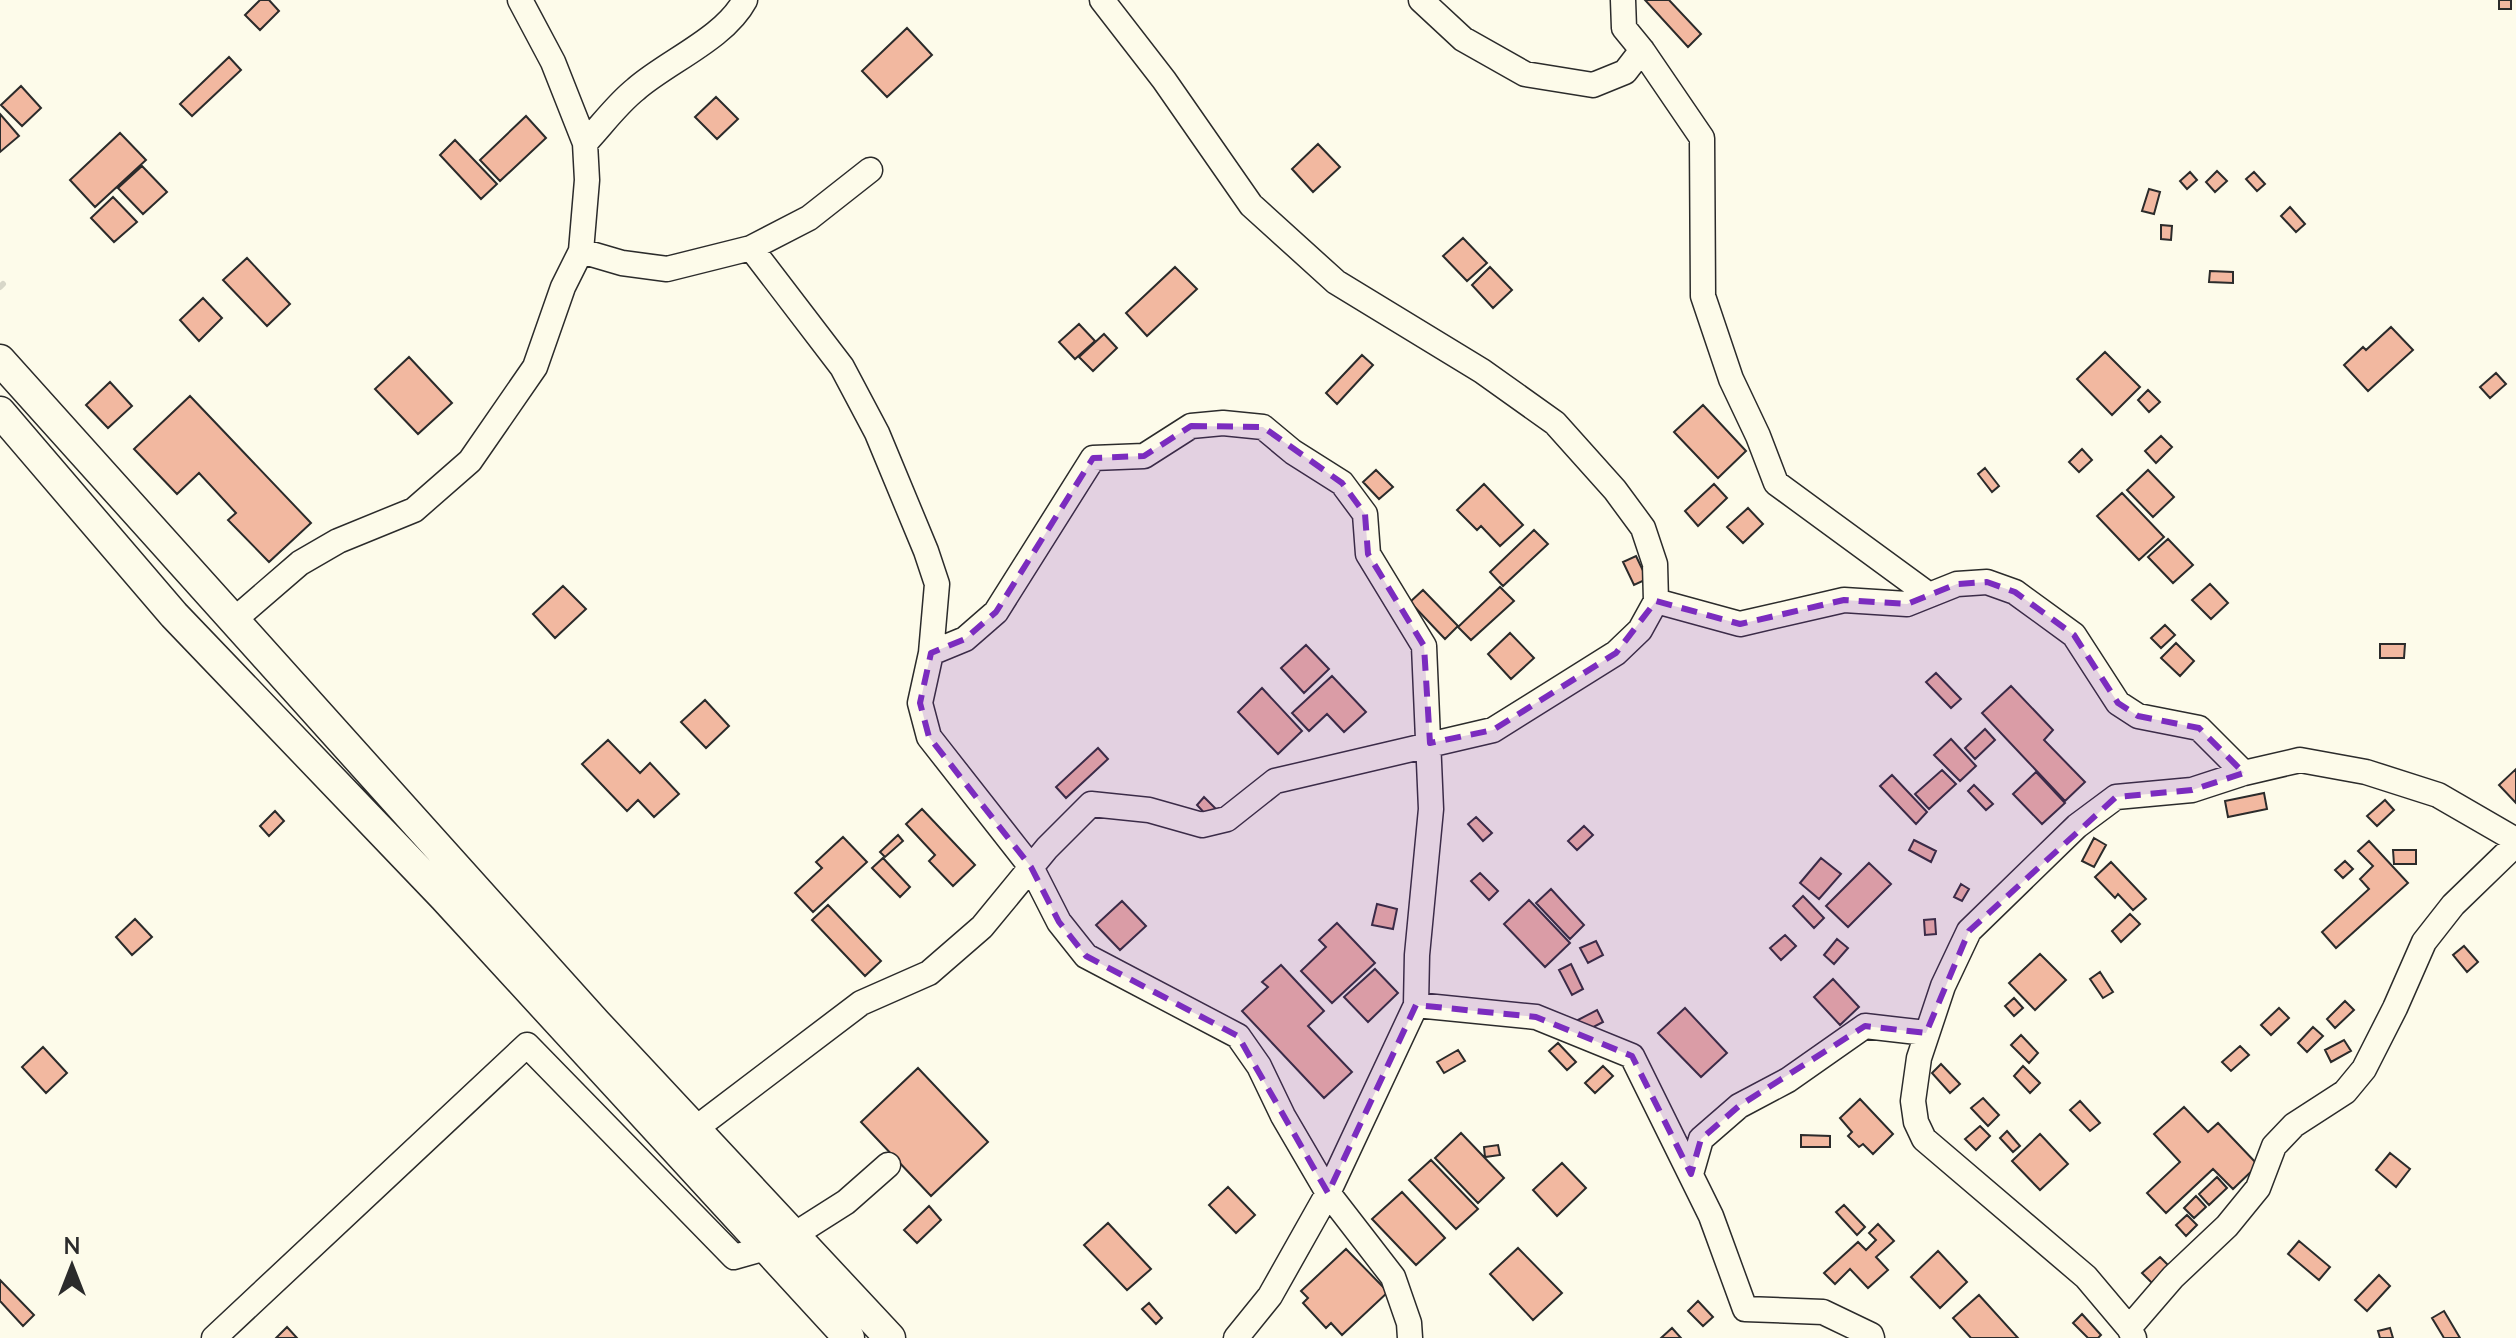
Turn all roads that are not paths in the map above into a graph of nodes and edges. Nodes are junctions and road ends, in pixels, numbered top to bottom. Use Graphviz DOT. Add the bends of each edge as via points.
graph roads {
  1 [pos="520,0"];
  2 [pos="745,0"];
  3 [pos="1102,0"];
  4 [pos="1421,0"];
  5 [pos="1623,0"];
  6 [pos="1642,50"];
  7 [pos="585,143"];
  8 [pos="870,170"];
  9 [pos="751,248"];
  10 [pos="581,251"];
  11 [pos="0,360"];
  12 [pos="0,412"];
  13 [pos="1929,595"];
  14 [pos="1656,601"];
  15 [pos="234,620"];
  16 [pos="931,653"];
  17 [pos="1430,743"];
  18 [pos="2244,773"];
  19 [pos="2516,842"];
  20 [pos="1031,867"];
  21 [pos="1416,1005"];
  22 [pos="1926,1033"];
  23 [pos="695,1129"];
  24 [pos="888,1165"];
  25 [pos="1691,1174"];
  26 [pos="1328,1193"];
  27 [pos="794,1235"];
  28 [pos="772,1254"];
  29 [pos="1251,1332"];
  30 [pos="2132,1333"];
  31 [pos="214,1338"];
  32 [pos="849,1338"];
  33 [pos="890,1338"];
  34 [pos="1410,1338"];
  35 [pos="1872,1338"];
  1 -- 7 [label="street" via="553,62"];
  2 -- 7 [label="street" via="688,55 636,88"];
  3 -- 14 [label="street" via="1251,205 1336,282 1482,371 1555,423 1643,528 1655,564"];
  4 -- 6 [label="street" via="1463,39 1525,74 1593,85 1625,72"];
  5 -- 6 [label="street" via="1624,28"];
  6 -- 13 [label="street" via="1702,138 1703,296 1731,379 1776,483"];
  7 -- 10 [label="street"];
  8 -- 9 [label="street" via="809,218"];
  9 -- 10 [label="street" via="667,269"];
  9 -- 16 [label="street" via="842,367 877,433 937,584"];
  10 -- 15 [label="street" via="535,367 470,461 414,510 300,563"];
  11 -- 15 [label="main road"];
  12 -- 28 [label="main road" via="174,615 444,897"];
  13 -- 14 [label="street" via="1907,604 1844,600 1740,624"];
  13 -- 18 [label="street" via="1957,584 1987,582 2015,592 2074,635 2118,703 2138,716 2199,728"];
  14 -- 17 [label="street" via="1640,630 1616,653 1493,730"];
  15 -- 23 [label="main road"];
  16 -- 17 [label="street" via="965,639 996,612 1093,458 1144,456 1191,426 1263,427 1342,483 1365,514 1368,554 1424,646"];
  16 -- 20 [label="street" via="920,703 929,737"];
  17 -- 20 [label="street" via="1275,781 1227,819 1202,825 1149,810 1091,804"];
  17 -- 21 [label="street" via="1431,809"];
  18 -- 19 [label="street" via="2300,760 2366,772 2438,795"];
  18 -- 22 [label="street" via="2192,790 2116,797 2077,826 1969,931"];
  19 -- 30 [label="street" via="2424,942 2364,1069 2345,1092 2294,1125 2274,1146 2258,1188 2173,1277"];
  20 -- 23 [label="street" via="982,927 929,973 861,1003"];
  20 -- 26 [label="street" via="1059,922 1086,956 1238,1036"];
  21 -- 25 [label="street" via="1536,1017 1632,1056"];
  21 -- 26 [label="street"];
  22 -- 25 [label="street" via="1865,1026 1788,1080 1739,1106 1701,1139"];
  22 -- 30 [label="street" via="1913,1101 1924,1139 2086,1277"];
  23 -- 27 [label="main road"];
  24 -- 27 [label="street" via="846,1202"];
  25 -- 35 [label="street" via="1745,1309 1823,1312"];
  26 -- 29 [label="street"];
  26 -- 34 [label="street" via="1393,1277"];
  27 -- 28 [label="street"];
  27 -- 33 [label="main road"];
  28 -- 31 [label="street" via="734,1257 527,1045"];
  28 -- 32 [label="main road"];
}
